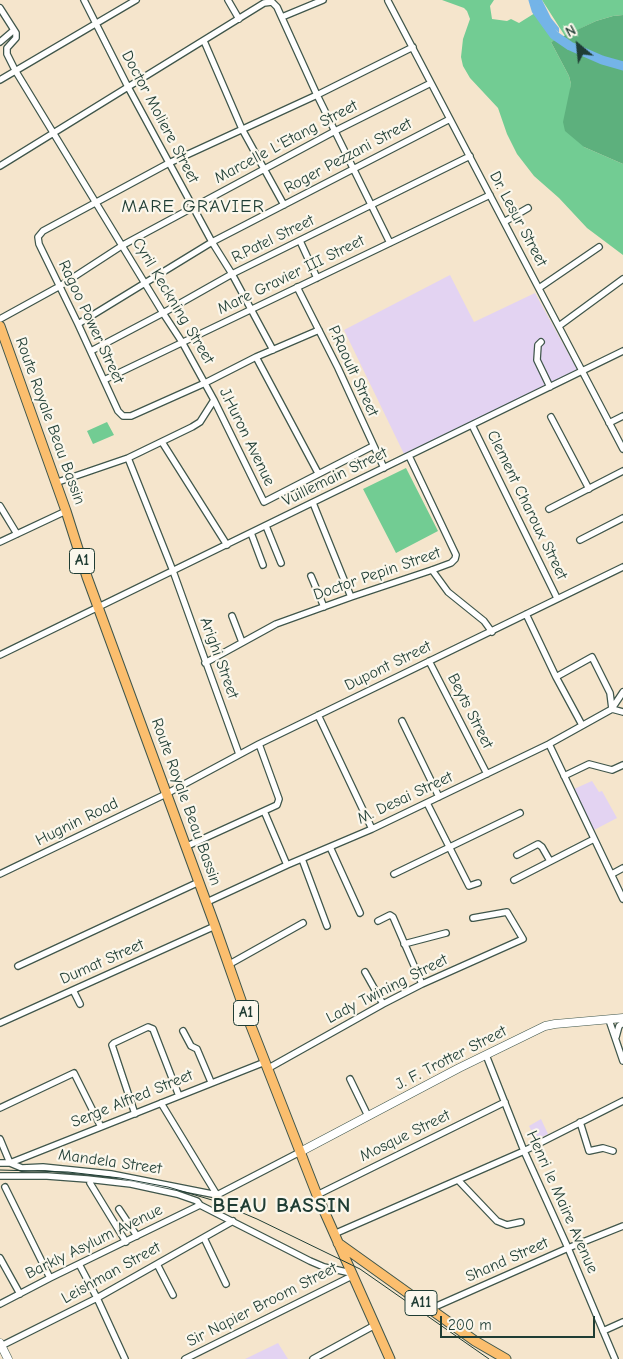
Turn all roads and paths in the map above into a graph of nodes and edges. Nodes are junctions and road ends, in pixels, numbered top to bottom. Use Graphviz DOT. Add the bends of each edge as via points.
graph roads {
  1 [pos="84,0"];
  2 [pos="136,0"];
  3 [pos="228,0"];
  4 [pos="323,0"];
  5 [pos="388,1"];
  6 [pos="1,12"];
  7 [pos="282,17"];
  8 [pos="238,19"];
  9 [pos="96,23"];
  10 [pos="14,30"];
  11 [pos="204,41"];
  12 [pos="0,42"];
  13 [pos="413,47"];
  14 [pos="15,70"];
  15 [pos="0,80"];
  16 [pos="431,83"];
  17 [pos="128,87"];
  18 [pos="317,95"];
  19 [pos="450,119"];
  20 [pos="242,128"];
  21 [pos="335,131"];
  22 [pos="53,133"];
  23 [pos="470,156"];
  24 [pos="169,164"];
  25 [pos="0,166"];
  26 [pos="264,168"];
  27 [pos="354,169"];
  28 [pos="490,195"];
  29 [pos="96,202"];
  30 [pos="284,205"];
  31 [pos="372,205"];
  32 [pos="193,207"];
  33 [pos="528,208"];
  34 [pos="504,222"];
  35 [pos="38,237"];
  36 [pos="300,241"];
  37 [pos="212,242"];
  38 [pos="390,243"];
  39 [pos="123,245"];
  40 [pos="599,247"];
  41 [pos="232,274"];
  42 [pos="317,278"];
  43 [pos="623,280"];
  44 [pos="144,282"];
  45 [pos="60,286"];
  46 [pos="297,287"];
  47 [pos="538,288"];
  48 [pos="251,309"];
  49 [pos="163,313"];
  50 [pos="0,319"];
  51 [pos="78,324"];
  52 [pos="559,326"];
  53 [pos="319,330"];
  54 [pos="1,332"];
  55 [pos="182,342"];
  56 [pos="541,342"];
  57 [pos="3,348"];
  58 [pos="273,350"];
  59 [pos="91,351"];
  60 [pos="623,351"];
  61 [pos="256,357"];
  62 [pos="582,371"];
  63 [pos="104,380"];
  64 [pos="205,383"];
  65 [pos="550,387"];
  66 [pos="214,400"];
  67 [pos="623,416"];
  68 [pos="551,417"];
  69 [pos="609,423"];
  70 [pos="472,425"];
  71 [pos="162,442"];
  72 [pos="374,446"];
  73 [pos="623,449"];
  74 [pos="410,456"];
  75 [pos="128,458"];
  76 [pos="384,468"];
  77 [pos="623,471"];
  78 [pos="318,473"];
  79 [pos="55,483"];
  80 [pos="589,489"];
  81 [pos="313,503"];
  82 [pos="0,506"];
  83 [pos="549,509"];
  84 [pos="66,511"];
  85 [pos="623,518"];
  86 [pos="266,526"];
  87 [pos="251,533"];
  88 [pos="17,534"];
  89 [pos="580,540"];
  90 [pos="0,542"];
  91 [pos="227,545"];
  92 [pos="281,563"];
  93 [pos="263,565"];
  94 [pos="623,567"];
  95 [pos="432,570"];
  96 [pos="173,571"];
  97 [pos="311,576"];
  98 [pos="351,597"];
  99 [pos="557,598"];
  100 [pos="99,607"];
  101 [pos="324,607"];
  102 [pos="526,614"];
  103 [pos="232,616"];
  104 [pos="492,632"];
  105 [pos="242,642"];
  106 [pos="0,655"];
  107 [pos="429,662"];
  108 [pos="205,663"];
  109 [pos="556,677"];
  110 [pos="623,692"];
  111 [pos="612,709"];
  112 [pos="623,712"];
  113 [pos="318,716"];
  114 [pos="402,721"];
  115 [pos="582,725"];
  116 [pos="259,744"];
  117 [pos="549,744"];
  118 [pos="239,754"];
  119 [pos="623,765"];
  120 [pos="487,774"];
  121 [pos="564,776"];
  122 [pos="166,794"];
  123 [pos="439,797"];
  124 [pos="427,803"];
  125 [pos="264,811"];
  126 [pos="520,813"];
  127 [pos="372,829"];
  128 [pos="594,838"];
  129 [pos="449,846"];
  130 [pos="185,847"];
  131 [pos="330,847"];
  132 [pos="517,855"];
  133 [pos="302,859"];
  134 [pos="550,861"];
  135 [pos="287,865"];
  136 [pos="623,868"];
  137 [pos="0,874"];
  138 [pos="394,874"];
  139 [pos="612,874"];
  140 [pos="514,880"];
  141 [pos="199,882"];
  142 [pos="478,883"];
  143 [pos="623,899"];
  144 [pos="207,902"];
  145 [pos="360,913"];
  146 [pos="474,918"];
  147 [pos="378,921"];
  148 [pos="303,923"];
  149 [pos="215,926"];
  150 [pos="327,926"];
  151 [pos="446,933"];
  152 [pos="404,944"];
  153 [pos="228,965"];
  154 [pos="18,966"];
  155 [pos="365,972"];
  156 [pos="422,984"];
  157 [pos="73,990"];
  158 [pos="80,1004"];
  159 [pos="382,1004"];
  160 [pos="623,1018"];
  161 [pos="609,1020"];
  162 [pos="0,1023"];
  163 [pos="623,1023"];
  164 [pos="183,1031"];
  165 [pos="616,1039"];
  166 [pos="486,1055"];
  167 [pos="623,1062"];
  168 [pos="266,1066"];
  169 [pos="350,1079"];
  170 [pos="211,1082"];
  171 [pos="179,1096"];
  172 [pos="505,1102"];
  173 [pos="623,1102"];
  174 [pos="161,1103"];
  175 [pos="0,1108"];
  176 [pos="135,1114"];
  177 [pos="368,1116"];
  178 [pos="580,1122"];
  179 [pos="101,1127"];
  180 [pos="0,1139"];
  181 [pos="524,1151"];
  182 [pos="613,1151"];
  183 [pos="300,1152"];
  184 [pos="0,1163"];
  185 [pos="10,1163"];
  186 [pos="0,1176"];
  187 [pos="458,1180"];
  188 [pos="90,1183"];
  189 [pos="5,1187"];
  190 [pos="217,1195"];
  191 [pos="317,1195"];
  192 [pos="200,1205"];
  193 [pos="119,1209"];
  194 [pos="233,1221"];
  195 [pos="521,1222"];
  196 [pos="623,1226"];
  197 [pos="136,1236"];
  198 [pos="204,1238"];
  199 [pos="336,1239"];
  200 [pos="126,1242"];
  201 [pos="568,1248"];
  202 [pos="0,1258"];
  203 [pos="79,1264"];
  204 [pos="157,1264"];
  205 [pos="353,1277"];
  206 [pos="50,1278"];
  207 [pos="226,1284"];
  208 [pos="20,1294"];
  209 [pos="173,1295"];
  210 [pos="97,1298"];
  211 [pos="0,1304"];
  212 [pos="429,1309"];
  213 [pos="623,1322"];
  214 [pos="375,1325"];
  215 [pos="603,1332"];
  216 [pos="1,1344"];
  217 [pos="8,1359"];
  218 [pos="125,1359"];
  219 [pos="185,1359"];
  220 [pos="313,1359"];
  221 [pos="390,1359"];
  222 [pos="506,1359"];
  223 [pos="615,1359"];
  1 -- 9 [label="street, Doctor Moliere Street"];
  2 -- 9 [label="street"];
  3 -- 8 [label="street"];
  4 -- 7 [label="street"];
  5 -- 13 [label="street, Dr. Lesur Street"];
  6 -- 10 [label="street"];
  7 -- 8 [label="street" via="272,2 264,3"];
  7 -- 18 [label="street"];
  8 -- 11 [label="street"];
  9 -- 14 [label="street"];
  9 -- 17 [label="street, Doctor Moliere Street"];
  10 -- 12 [label="street"];
  10 -- 14 [label="street, Cyril Keckning Street" via="16,38 7,48 7,54"];
  11 -- 17 [label="street"];
  11 -- 20 [label="street"];
  13 -- 16 [label="street, Dr. Lesur Street"];
  13 -- 18 [label="street, Marcelle L'Etang Street"];
  14 -- 15 [label="street"];
  14 -- 22 [label="street, Cyril Keckning Street"];
  16 -- 19 [label="street, Dr. Lesur Street"];
  16 -- 21 [label="street, Marcelle L'Etang Street"];
  17 -- 22 [label="street"];
  17 -- 24 [label="street, Doctor Moliere Street"];
  18 -- 20 [label="street, Marcelle L'Etang Street"];
  18 -- 21 [label="street"];
  19 -- 23 [label="street, Dr. Lesur Street"];
  19 -- 27 [label="street, Roger Pezzani Street"];
  20 -- 24 [label="street, Marcelle L'Etang Street"];
  20 -- 26 [label="street"];
  21 -- 26 [label="street, Marcelle L'Etang Street"];
  21 -- 27 [label="street"];
  22 -- 25 [label="street"];
  22 -- 29 [label="street, Cyril Keckning Street"];
  23 -- 28 [label="street, Dr. Lesur Street"];
  23 -- 31 [label="street, R.Patel Street"];
  24 -- 29 [label="street, Marcelle L'Etang Street"];
  24 -- 32 [label="street, Doctor Moliere Street"];
  26 -- 30 [label="street"];
  26 -- 32 [label="street, Marcelle L'Etang Street"];
  27 -- 30 [label="street, Roger Pezzani Street"];
  27 -- 31 [label="street"];
  28 -- 34 [label="street, Dr. Lesur Street"];
  28 -- 38 [label="street, Mare Gravier III Street"];
  29 -- 35 [label="street, Marcelle L'Etang Street" via="43,231"];
  29 -- 39 [label="street, Cyril Keckning Street"];
  30 -- 37 [label="street, Roger Pezzani Street"];
  31 -- 36 [label="street, R.Patel Street"];
  31 -- 38 [label="street"];
  32 -- 37 [label="street, Doctor Moliere Street"];
  32 -- 39 [label="street, Marcelle L'Etang Street"];
  33 -- 34 [label="street"];
  34 -- 47 [label="street, Dr. Lesur Street"];
  35 -- 45 [label="street, Ragoo Power Street"];
  36 -- 41 [label="street, R.Patel Street"];
  36 -- 42 [label="street"];
  37 -- 41 [label="street, Doctor Moliere Street"];
  37 -- 44 [label="street, Roger Pezzani Street"];
  38 -- 42 [label="street, Mare Gravier III Street"];
  39 -- 44 [label="street, Cyril Keckning Street"];
  39 -- 45 [label="street, Marcelle L'Etang Street"];
  40 -- 47 [label="street"];
  41 -- 48 [label="street, Doctor Moliere Street"];
  41 -- 49 [label="street, R.Patel Street"];
  42 -- 46 [label="street, Mare Gravier III Street"];
  43 -- 52 [label="street"];
  44 -- 49 [label="street, Cyril Keckning Street"];
  44 -- 51 [label="street, Roger Pezzani Street"];
  45 -- 50 [label="street, Marcelle L'Etang Street"];
  45 -- 51 [label="street, Ragoo Power Street"];
  46 -- 48 [label="street, Mare Gravier III Street"];
  46 -- 53 [label="street, P.Raoult Street"];
  47 -- 52 [label="street, Dr. Lesur Street"];
  48 -- 55 [label="street, Mare Gravier III Street"];
  48 -- 58 [label="street, Doctor Moliere Street"];
  49 -- 55 [label="street, Cyril Keckning Street"];
  49 -- 59 [label="street, R.Patel Street"];
  51 -- 59 [label="street, Ragoo Power Street"];
  52 -- 62 [label="street, Dr. Lesur Street"];
  53 -- 58 [label="street"];
  53 -- 72 [label="street, P.Raoult Street"];
  54 -- 57 [label="main road, Route Royale Beau Bassin / A1"];
  55 -- 63 [label="street, Mare Gravier III Street"];
  55 -- 64 [label="street, Cyril Keckning Street"];
  56 -- 65 [label="street" via="537,360"];
  57 -- 79 [label="main road, Route Royale Beau Bassin / A1"];
  58 -- 61 [label="street"];
  59 -- 63 [label="street, Ragoo Power Street"];
  60 -- 62 [label="street, Vuillemain Street"];
  61 -- 64 [label="street"];
  61 -- 78 [label="street"];
  62 -- 65 [label="street, Vuillemain Street"];
  62 -- 69 [label="street, Dr. Lesur Street"];
  63 -- 64 [label="street, Ragoo Power Street" via="123,416 131,416"];
  64 -- 66 [label="street, J.Huron Avenue"];
  65 -- 70 [label="street, Vuillemain Street"];
  66 -- 71 [label="street" via="200,422"];
  66 -- 78 [label="street, J.Huron Avenue" via="264,502"];
  67 -- 69 [label="street"];
  68 -- 80 [label="street"];
  69 -- 73 [label="street, Dr. Lesur Street"];
  70 -- 74 [label="street, Vuillemain Street"];
  70 -- 99 [label="street, Clement Charoux Street"];
  71 -- 75 [label="street"];
  71 -- 91 [label="street"];
  72 -- 76 [label="street, P.Raoult Street"];
  72 -- 78 [label="street"];
  74 -- 76 [label="street, Vuillemain Street"];
  74 -- 95 [label="street, Doctor Pepin Street" via="456,555 451,563"];
  75 -- 79 [label="street"];
  75 -- 96 [label="street, Arighi Street"];
  76 -- 81 [label="street, Vuillemain Street"];
  77 -- 80 [label="street"];
  79 -- 84 [label="main road, Route Royale Beau Bassin / A1"];
  80 -- 83 [label="street"];
  81 -- 86 [label="street, Vuillemain Street"];
  81 -- 98 [label="street"];
  82 -- 88 [label="street"];
  84 -- 88 [label="street"];
  84 -- 100 [label="main road, Route Royale Beau Bassin / A1"];
  85 -- 89 [label="street"];
  86 -- 87 [label="street, Vuillemain Street"];
  86 -- 92 [label="street"];
  87 -- 91 [label="street, Vuillemain Street"];
  87 -- 93 [label="street"];
  88 -- 90 [label="street"];
  91 -- 96 [label="street, Vuillemain Street"];
  94 -- 99 [label="street, Dupont Street"];
  95 -- 98 [label="street, Doctor Pepin Street"];
  95 -- 104 [label="street" via="448,592 484,621"];
  96 -- 100 [label="street, Vuillemain Street"];
  96 -- 108 [label="street, Arighi Street"];
  97 -- 101 [label="street"];
  98 -- 101 [label="street, Doctor Pepin Street"];
  99 -- 102 [label="street, Dupont Street"];
  100 -- 106 [label="street, Vuillemain Street"];
  100 -- 122 [label="main road, Route Royale Beau Bassin / A1"];
  101 -- 105 [label="street, Doctor Pepin Street" via="276,624"];
  102 -- 104 [label="street, Dupont Street"];
  102 -- 109 [label="street"];
  103 -- 105 [label="street"];
  104 -- 107 [label="street, Dupont Street"];
  105 -- 108 [label="street, Doctor Pepin Street"];
  107 -- 113 [label="street, Dupont Street"];
  107 -- 120 [label="street, Beyts Street"];
  108 -- 118 [label="street, Arighi Street"];
  109 -- 111 [label="street" via="592,656 610,693"];
  109 -- 115 [label="street"];
  110 -- 111 [label="street"];
  111 -- 112 [label="street"];
  111 -- 115 [label="street, M. Desai Street"];
  113 -- 116 [label="street, Dupont Street"];
  113 -- 127 [label="street"];
  114 -- 123 [label="street"];
  115 -- 117 [label="street, M. Desai Street"];
  116 -- 118 [label="street, Dupont Street"];
  116 -- 125 [label="street" via="279,799 277,805"];
  117 -- 120 [label="street, M. Desai Street"];
  117 -- 121 [label="street"];
  118 -- 122 [label="street, Dupont Street"];
  119 -- 121 [label="street" via="612,770 589,764"];
  120 -- 123 [label="street, M. Desai Street"];
  121 -- 128 [label="street"];
  122 -- 130 [label="main road, Route Royale Beau Bassin / A1"];
  122 -- 137 [label="street, Hugnin Road"];
  123 -- 124 [label="street, M. Desai Street"];
  124 -- 127 [label="street, M. Desai Street"];
  124 -- 129 [label="street"];
  125 -- 130 [label="street"];
  125 -- 135 [label="street"];
  126 -- 129 [label="street"];
  127 -- 131 [label="street, M. Desai Street"];
  128 -- 134 [label="street"];
  128 -- 139 [label="street"];
  129 -- 138 [label="street"];
  129 -- 142 [label="street" via="469,886"];
  130 -- 141 [label="main road, Route Royale Beau Bassin / A1"];
  131 -- 133 [label="street, M. Desai Street"];
  131 -- 145 [label="street"];
  132 -- 134 [label="street" via="538,844"];
  133 -- 135 [label="street, M. Desai Street"];
  133 -- 150 [label="street"];
  134 -- 140 [label="street"];
  135 -- 144 [label="street, M. Desai Street"];
  136 -- 139 [label="street"];
  139 -- 143 [label="street"];
  141 -- 144 [label="main road, Route Royale Beau Bassin / A1"];
  141 -- 154 [label="street"];
  144 -- 149 [label="main road, Route Royale Beau Bassin / A1"];
  146 -- 156 [label="street, Lady Twining Street" via="508,912 523,939"];
  147 -- 152 [label="street" via="393,917"];
  148 -- 153 [label="street"];
  149 -- 153 [label="main road, Route Royale Beau Bassin / A1"];
  149 -- 157 [label="street, Dumat Street"];
  151 -- 152 [label="street"];
  152 -- 156 [label="street"];
  153 -- 168 [label="main road, Route Royale Beau Bassin / A1"];
  155 -- 159 [label="street"];
  156 -- 159 [label="street, Lady Twining Street"];
  157 -- 158 [label="street"];
  157 -- 162 [label="street, Dumat Street"];
  159 -- 168 [label="street, Lady Twining Street"];
  160 -- 161 [label="street, J. F. Trotter Street"];
  161 -- 165 [label="street"];
  161 -- 166 [label="street, J. F. Trotter Street" via="545,1026"];
  163 -- 165 [label="street" via="616,1032"];
  164 -- 170 [label="street" via="191,1046 197,1049"];
  165 -- 167 [label="street"];
  166 -- 172 [label="street, Henri le Maire Avenue"];
  166 -- 177 [label="street, J. F. Trotter Street"];
  168 -- 170 [label="street, Serge Alfred Street"];
  168 -- 183 [label="main road, Route Royale Beau Bassin / A1"];
  169 -- 177 [label="street"];
  170 -- 171 [label="street, Serge Alfred Street"];
  171 -- 174 [label="street, Serge Alfred Street"];
  171 -- 176 [label="street" via="153,1029 148,1027 112,1046"];
  172 -- 181 [label="street, Henri le Maire Avenue"];
  172 -- 191 [label="street, Mosque Street"];
  173 -- 178 [label="street"];
  174 -- 176 [label="street, Serge Alfred Street"];
  174 -- 190 [label="street"];
  175 -- 179 [label="street" via="74,1072"];
  176 -- 179 [label="street, Serge Alfred Street"];
  177 -- 183 [label="street, J. F. Trotter Street"];
  178 -- 181 [label="street"];
  178 -- 182 [label="street" via="589,1151 603,1148"];
  179 -- 185 [label="street, Serge Alfred Street"];
  180 -- 185 [label="street"];
  181 -- 187 [label="street"];
  181 -- 201 [label="street, Henri le Maire Avenue"];
  183 -- 190 [label="street"];
  183 -- 191 [label="main road, Route Royale Beau Bassin / A1"];
  184 -- 185 [label="street, Mandela Street"];
  185 -- 190 [label="street, Mandela Street" via="22,1168 126,1176"];
  186 -- 192 [label="street" via="65,1177 131,1184 184,1196"];
  187 -- 195 [label="street" via="497,1221 507,1225"];
  187 -- 199 [label="street"];
  188 -- 200 [label="street"];
  189 -- 206 [label="street"];
  191 -- 199 [label="main road, Route Royale Beau Bassin / A1"];
  192 -- 194 [label="street"];
  192 -- 197 [label="street, Barkly Asylum Avenue"];
  193 -- 197 [label="street"];
  194 -- 198 [label="street, Leishman Street"];
  194 -- 205 [label="street" via="310,1261"];
  196 -- 201 [label="street, Shand Street"];
  197 -- 200 [label="street, Barkly Asylum Avenue"];
  198 -- 204 [label="street, Leishman Street"];
  198 -- 207 [label="street"];
  199 -- 205 [label="main road, Route Royale Beau Bassin / A1"];
  199 -- 212 [label="main road, A11"];
  200 -- 203 [label="street, Barkly Asylum Avenue"];
  201 -- 212 [label="street, Shand Street"];
  201 -- 215 [label="street, Henri le Maire Avenue"];
  202 -- 208 [label="street"];
  203 -- 206 [label="street, Barkly Asylum Avenue"];
  203 -- 210 [label="street"];
  204 -- 209 [label="street"];
  204 -- 210 [label="street, Leishman Street"];
  205 -- 214 [label="main road, A1"];
  205 -- 219 [label="street, Sir Napier Broom Street"];
  206 -- 208 [label="street, Barkly Asylum Avenue"];
  208 -- 211 [label="street, Barkly Asylum Avenue"];
  210 -- 216 [label="street, Leishman Street"];
  210 -- 218 [label="street"];
  212 -- 222 [label="main road, A11"];
  213 -- 215 [label="street"];
  214 -- 220 [label="street"];
  214 -- 221 [label="main road, A1"];
  215 -- 223 [label="street, Henri le Maire Avenue"];
  216 -- 217 [label="street"];
}
